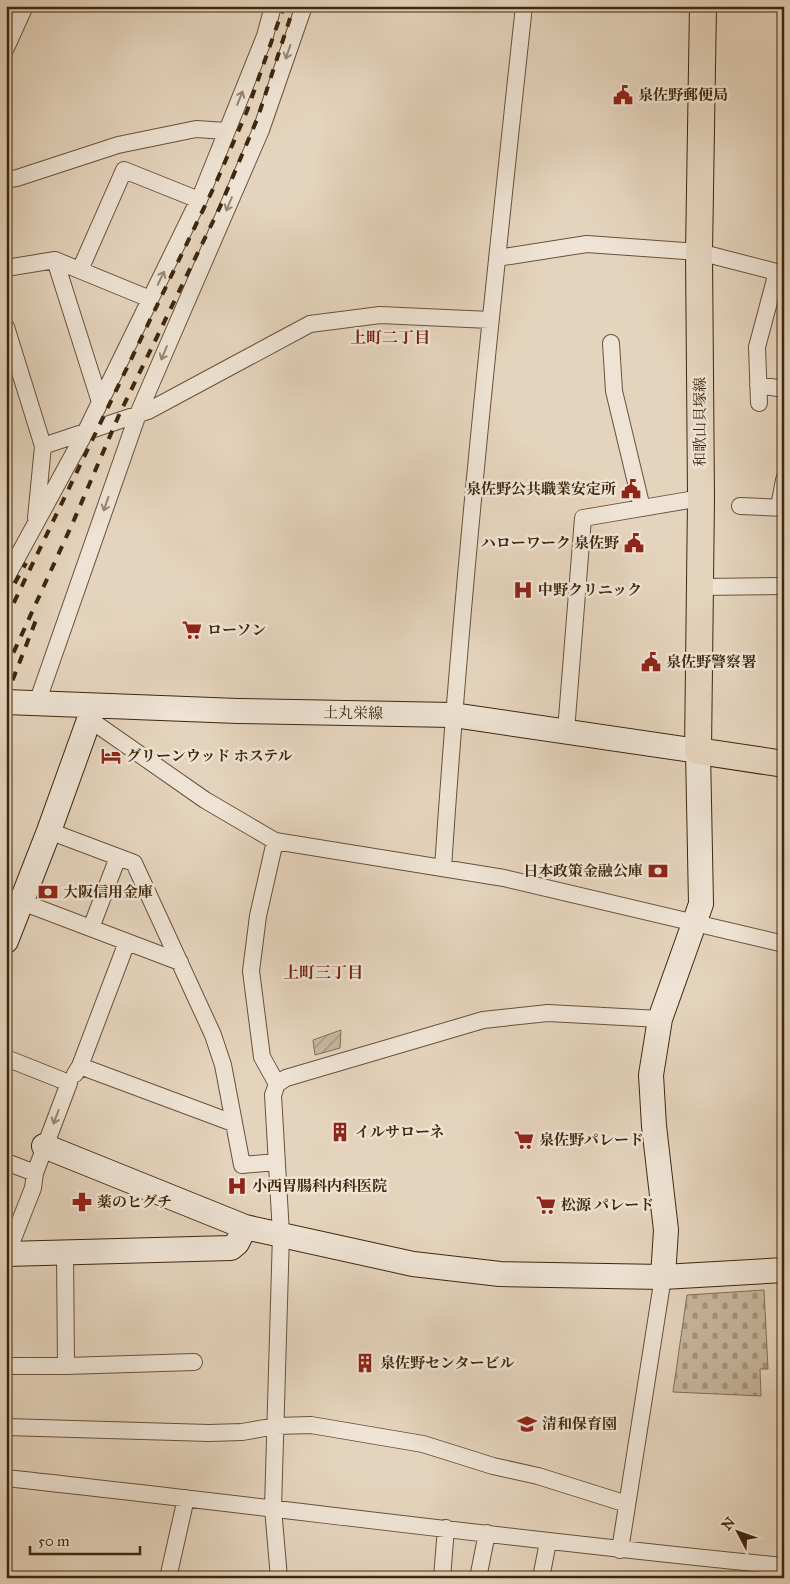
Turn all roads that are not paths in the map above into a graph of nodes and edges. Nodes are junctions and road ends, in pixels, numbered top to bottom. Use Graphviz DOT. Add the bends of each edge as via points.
graph roads {
  1 [pos="25,6"];
  2 [pos="274,6"];
  3 [pos="304,6"];
  4 [pos="524,6"];
  5 [pos="703,6"];
  6 [pos="6,48"];
  7 [pos="227,131"];
  8 [pos="118,145"];
  9 [pos="124,170"];
  10 [pos="6,180"];
  11 [pos="199,200"];
  12 [pos="699,252"];
  13 [pos="497,258"];
  14 [pos="55,260"];
  15 [pos="6,268"];
  16 [pos="80,270"];
  17 [pos="780,273"];
  18 [pos="150,299"];
  19 [pos="490,320"];
  20 [pos="6,327"];
  21 [pos="611,343"];
  22 [pos="758,384"];
  23 [pos="784,389"];
  24 [pos="100,402"];
  25 [pos="759,403"];
  26 [pos="138,414"];
  27 [pos="86,431"];
  28 [pos="43,446"];
  29 [pos="784,480"];
  30 [pos="701,498"];
  31 [pos="740,506"];
  32 [pos="642,508"];
  33 [pos="781,508"];
  34 [pos="35,524"];
  35 [pos="6,578"];
  36 [pos="784,586"];
  37 [pos="700,587"];
  38 [pos="6,702"];
  39 [pos="36,703"];
  40 [pos="92,712"];
  41 [pos="453,715"];
  42 [pos="566,731"];
  43 [pos="698,751"];
  44 [pos="784,764"];
  45 [pos="49,831"];
  46 [pos="275,841"];
  47 [pos="118,857"];
  48 [pos="443,868"];
  49 [pos="22,902"];
  50 [pos="694,924"];
  51 [pos="90,928"];
  52 [pos="6,941"];
  53 [pos="127,942"];
  54 [pos="784,944"];
  55 [pos="180,962"];
  56 [pos="660,1019"];
  57 [pos="6,1058"];
  58 [pos="80,1066"];
  59 [pos="69,1084"];
  60 [pos="278,1084"];
  61 [pos="233,1123"];
  62 [pos="44,1146"];
  63 [pos="6,1162"];
  64 [pos="276,1162"];
  65 [pos="35,1173"];
  66 [pos="245,1226"];
  67 [pos="281,1234"];
  68 [pos="65,1253"];
  69 [pos="6,1254"];
  70 [pos="784,1270"];
  71 [pos="664,1277"];
  72 [pos="194,1362"];
  73 [pos="6,1366"];
  74 [pos="66,1366"];
  75 [pos="276,1426"];
  76 [pos="6,1427"];
  77 [pos="6,1478"];
  78 [pos="186,1498"];
  79 [pos="627,1504"];
  80 [pos="273,1508"];
  81 [pos="446,1528"];
  82 [pos="487,1533"];
  83 [pos="548,1542"];
  84 [pos="620,1550"];
  85 [pos="784,1566"];
  86 [pos="168,1578"];
  87 [pos="279,1578"];
  88 [pos="442,1578"];
  89 [pos="478,1578"];
  90 [pos="541,1578"];
  1 -- 6 [label="street"];
  7 -- 2 [label="street, one-way"];
  3 -- 26 [label="street, one-way" via="261,130"];
  4 -- 13 [label="street"];
  5 -- 12 [label="main road, 和歌山貝塚線"];
  7 -- 8 [label="street" via="196,129"];
  7 -- 11 [label="street"];
  8 -- 9 [label="street"];
  8 -- 10 [label="street"];
  9 -- 11 [label="street"];
  9 -- 16 [label="street"];
  18 -- 11 [label="street, one-way"];
  12 -- 13 [label="street" via="587,244"];
  12 -- 17 [label="street"];
  12 -- 30 [label="main road, 和歌山貝塚線"];
  13 -- 19 [label="street"];
  14 -- 15 [label="street"];
  14 -- 16 [label="street"];
  14 -- 24 [label="street"];
  16 -- 18 [label="street"];
  17 -- 22 [label="street" via="757,347"];
  18 -- 24 [label="street"];
  19 -- 26 [label="street" via="380,315 310,324"];
  19 -- 41 [label="street"];
  20 -- 28 [label="street"];
  21 -- 32 [label="street" via="614,391"];
  22 -- 23 [label="street"];
  22 -- 25 [label="street"];
  24 -- 27 [label="street"];
  26 -- 27 [label="street"];
  26 -- 39 [label="street, one-way"];
  27 -- 28 [label="street"];
  27 -- 34 [label="street"];
  28 -- 34 [label="street"];
  29 -- 33 [label="street"];
  30 -- 32 [label="street"];
  30 -- 37 [label="main road, 和歌山貝塚線"];
  31 -- 33 [label="street"];
  32 -- 42 [label="street" via="583,518"];
  34 -- 35 [label="street"];
  36 -- 37 [label="street"];
  37 -- 43 [label="main road, 和歌山貝塚線"];
  38 -- 39 [label="street, 土丸栄線"];
  39 -- 40 [label="street, 土丸栄線"];
  40 -- 41 [label="street, 土丸栄線"];
  40 -- 45 [label="street"];
  40 -- 46 [label="street" via="205,800"];
  41 -- 42 [label="street, 土丸栄線"];
  41 -- 48 [label="street"];
  42 -- 43 [label="street, 土丸栄線"];
  43 -- 44 [label="main road"];
  43 -- 50 [label="street" via="701,904"];
  45 -- 47 [label="street"];
  45 -- 49 [label="street"];
  46 -- 48 [label="street"];
  46 -- 60 [label="street" via="258,916 251,971 262,1057"];
  47 -- 51 [label="street"];
  47 -- 55 [label="street" via="134,863"];
  48 -- 50 [label="street" via="504,878"];
  49 -- 51 [label="street"];
  49 -- 52 [label="street"];
  50 -- 54 [label="street"];
  50 -- 56 [label="street"];
  51 -- 53 [label="street"];
  53 -- 55 [label="street"];
  53 -- 58 [label="street"];
  55 -- 61 [label="street" via="224,1065"];
  56 -- 60 [label="street" via="548,1013 483,1020 286,1078"];
  56 -- 71 [label="street" via="651,1075 666,1230"];
  57 -- 59 [label="street"];
  58 -- 59 [label="street"];
  58 -- 61 [label="street"];
  59 -- 62 [label="street, one-way"];
  60 -- 64 [label="street" via="274,1095"];
  61 -- 64 [label="street" via="242,1165"];
  62 -- 65 [label="street"];
  62 -- 66 [label="street"];
  63 -- 65 [label="street"];
  64 -- 67 [label="street"];
  65 -- 69 [label="street" via="33,1188"];
  66 -- 67 [label="street"];
  66 -- 68 [label="street" via="231,1248"];
  67 -- 71 [label="street" via="413,1264 500,1274"];
  67 -- 75 [label="street"];
  68 -- 69 [label="street"];
  68 -- 74 [label="street"];
  70 -- 71 [label="street"];
  71 -- 79 [label="street"];
  72 -- 74 [label="street"];
  73 -- 74 [label="street"];
  75 -- 76 [label="street" via="217,1433"];
  75 -- 79 [label="street" via="311,1425 423,1444"];
  75 -- 80 [label="street"];
  77 -- 78 [label="street"];
  78 -- 80 [label="street"];
  78 -- 86 [label="street"];
  79 -- 84 [label="street"];
  80 -- 81 [label="street"];
  80 -- 87 [label="street"];
  81 -- 82 [label="street"];
  81 -- 88 [label="street"];
  82 -- 83 [label="street"];
  82 -- 89 [label="street"];
  83 -- 84 [label="street"];
  83 -- 90 [label="street"];
  84 -- 85 [label="street"];
}
